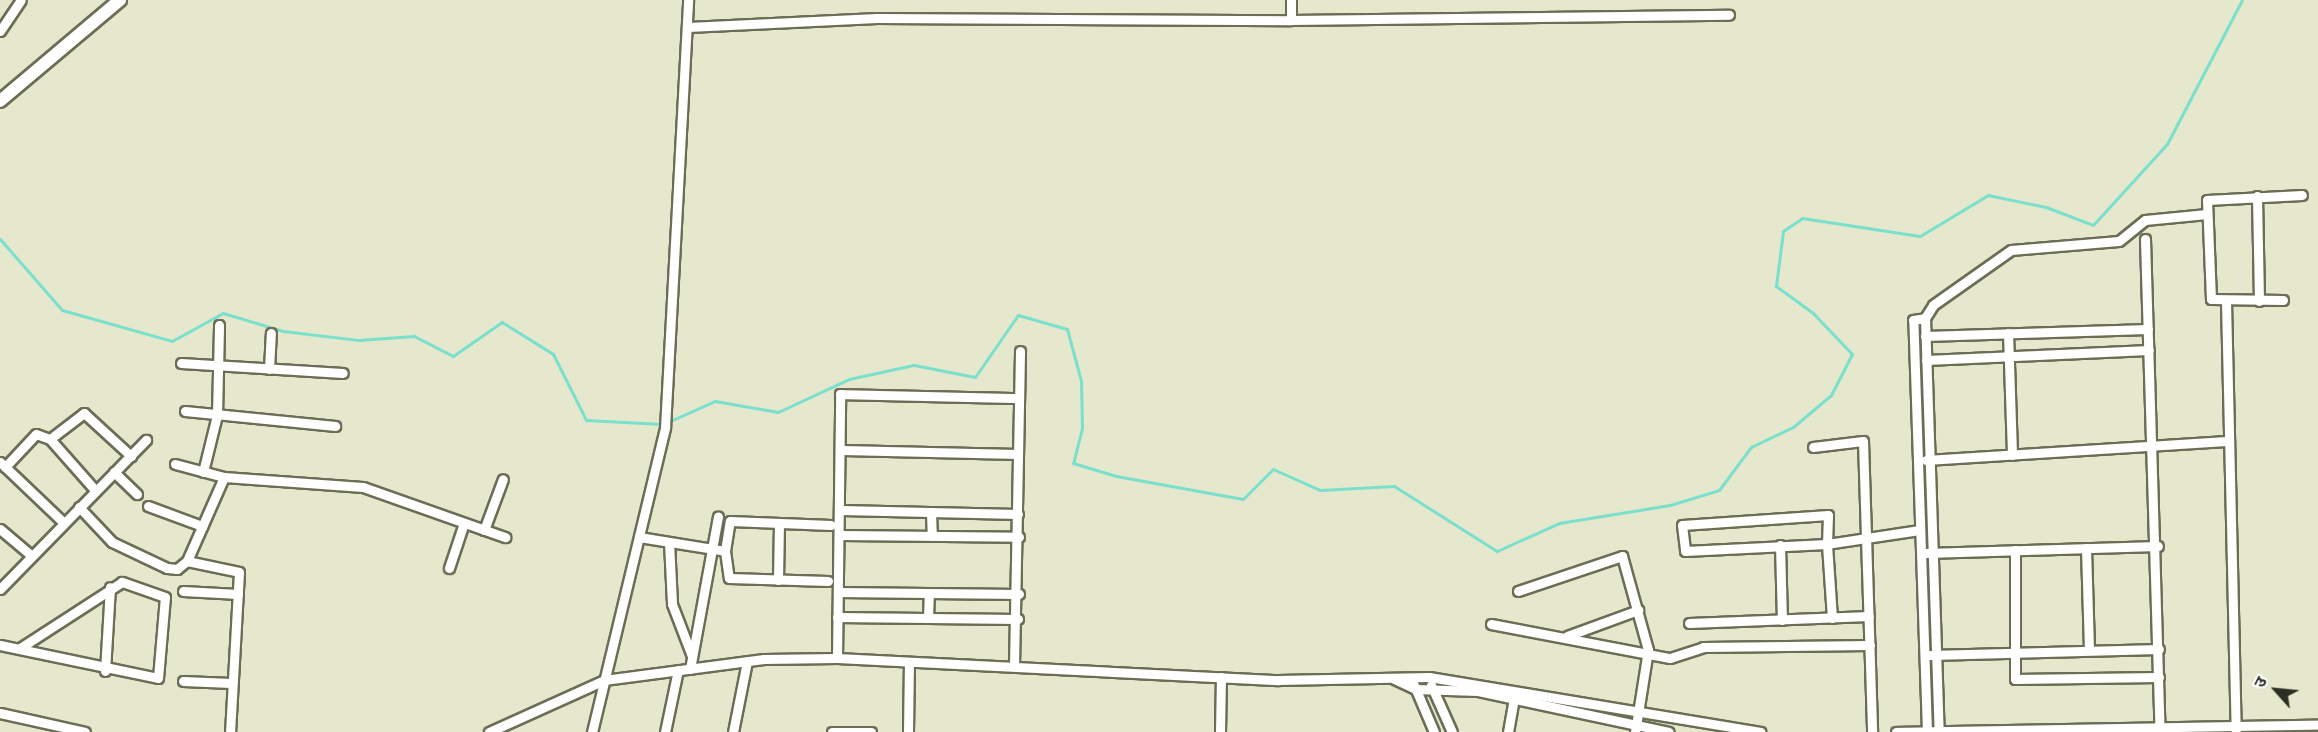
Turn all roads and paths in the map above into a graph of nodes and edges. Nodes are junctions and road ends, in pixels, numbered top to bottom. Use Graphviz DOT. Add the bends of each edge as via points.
graph roads {
  1 [pos="21,0"];
  2 [pos="120,0"];
  3 [pos="678,0"];
  4 [pos="1291,0"];
  5 [pos="688,4"];
  6 [pos="1728,15"];
  7 [pos="1291,20"];
  8 [pos="688,27"];
  9 [pos="0,31"];
  10 [pos="0,101"];
  11 [pos="2302,195"];
  12 [pos="2257,196"];
  13 [pos="2207,214"];
  14 [pos="2145,239"];
  15 [pos="2283,300"];
  16 [pos="2226,301"];
  17 [pos="2259,301"];
  18 [pos="1924,318"];
  19 [pos="219,325"];
  20 [pos="2148,329"];
  21 [pos="271,333"];
  22 [pos="2008,333"];
  23 [pos="1925,336"];
  24 [pos="2149,350"];
  25 [pos="1020,351"];
  26 [pos="2009,357"];
  27 [pos="1926,360"];
  28 [pos="182,363"];
  29 [pos="219,365"];
  30 [pos="269,369"];
  31 [pos="343,373"];
  32 [pos="1019,398"];
  33 [pos="185,411"];
  34 [pos="217,416"];
  35 [pos="335,426"];
  36 [pos="50,439"];
  37 [pos="146,440"];
  38 [pos="2226,441"];
  39 [pos="2155,446"];
  40 [pos="1813,447"];
  41 [pos="842,450"];
  42 [pos="1018,454"];
  43 [pos="131,456"];
  44 [pos="2012,456"];
  45 [pos="1931,459"];
  46 [pos="1918,461"];
  47 [pos="2,464"];
  48 [pos="175,464"];
  49 [pos="114,472"];
  50 [pos="203,472"];
  51 [pos="224,477"];
  52 [pos="503,479"];
  53 [pos="95,490"];
  54 [pos="137,494"];
  55 [pos="148,506"];
  56 [pos="79,507"];
  57 [pos="841,510"];
  58 [pos="931,512"];
  59 [pos="1018,514"];
  60 [pos="718,517"];
  61 [pos="64,523"];
  62 [pos="464,523"];
  63 [pos="779,523"];
  64 [pos="831,525"];
  65 [pos="202,526"];
  66 [pos="0,529"];
  67 [pos="484,530"];
  68 [pos="1920,530"];
  69 [pos="841,535"];
  70 [pos="932,536"];
  71 [pos="505,537"];
  72 [pos="639,537"];
  73 [pos="1019,537"];
  74 [pos="1867,538"];
  75 [pos="669,542"];
  76 [pos="1827,544"];
  77 [pos="1780,545"];
  78 [pos="2158,546"];
  79 [pos="2086,548"];
  80 [pos="712,550"];
  81 [pos="2015,550"];
  82 [pos="724,551"];
  83 [pos="1926,553"];
  84 [pos="32,556"];
  85 [pos="187,561"];
  86 [pos="449,568"];
  87 [pos="778,580"];
  88 [pos="828,581"];
  89 [pos="110,587"];
  90 [pos="0,589"];
  91 [pos="183,591"];
  92 [pos="1518,591"];
  93 [pos="838,592"];
  94 [pos="929,593"];
  95 [pos="238,594"];
  96 [pos="1019,594"];
  97 [pos="1638,610"];
  98 [pos="1869,616"];
  99 [pos="837,617"];
  100 [pos="928,618"];
  101 [pos="1832,618"];
  102 [pos="1018,619"];
  103 [pos="1782,620"];
  104 [pos="1689,623"];
  105 [pos="1491,624"];
  106 [pos="1565,637"];
  107 [pos="0,645"];
  108 [pos="1870,645"];
  109 [pos="20,648"];
  110 [pos="2089,649"];
  111 [pos="2159,649"];
  112 [pos="1648,650"];
  113 [pos="2015,650"];
  114 [pos="1935,654"];
  115 [pos="692,656"];
  116 [pos="1925,656"];
  117 [pos="837,658"];
  118 [pos="747,661"];
  119 [pos="909,663"];
  120 [pos="1014,666"];
  121 [pos="690,669"];
  122 [pos="678,670"];
  123 [pos="105,671"];
  124 [pos="1413,676"];
  125 [pos="1221,677"];
  126 [pos="1429,677"];
  127 [pos="2159,677"];
  128 [pos="1394,679"];
  129 [pos="604,680"];
  130 [pos="183,681"];
  131 [pos="231,683"];
  132 [pos="1415,689"];
  133 [pos="1433,690"];
  134 [pos="1514,699"];
  135 [pos="1638,711"];
  136 [pos="0,713"];
  137 [pos="2318,725"];
  138 [pos="1636,729"];
  139 [pos="2236,729"];
  140 [pos="1927,730"];
  141 [pos="1939,730"];
  142 [pos="2160,730"];
  143 [pos="85,732"];
  144 [pos="230,732"];
  145 [pos="489,732"];
  146 [pos="592,732"];
  147 [pos="664,732"];
  148 [pos="733,732"];
  149 [pos="832,732"];
  150 [pos="871,732"];
  151 [pos="908,732"];
  152 [pos="1220,732"];
  153 [pos="1434,732"];
  154 [pos="1452,732"];
  155 [pos="1508,732"];
  156 [pos="1669,732"];
  157 [pos="1760,732"];
  158 [pos="1872,732"];
  159 [pos="1896,732"];
  1 -- 9 [label="street"];
  2 -- 10 [label="street"];
  3 -- 5 [label="street"];
  4 -- 7 [label="street"];
  5 -- 8 [label="street"];
  6 -- 7 [label="street"];
  7 -- 8 [label="street" via="877,18"];
  8 -- 72 [label="street" via="665,428"];
  11 -- 12 [label="street"];
  12 -- 13 [label="street" via="2210,198"];
  12 -- 17 [label="street"];
  13 -- 16 [label="street" via="2211,298"];
  13 -- 18 [label="street" via="2145,220 2119,241 2011,250 1933,306"];
  14 -- 20 [label="street"];
  15 -- 17 [label="street"];
  16 -- 17 [label="street"];
  16 -- 38 [label="street"];
  18 -- 23 [label="street"];
  18 -- 46 [label="street" via="1913,320"];
  19 -- 29 [label="street"];
  20 -- 22 [label="street"];
  20 -- 24 [label="street"];
  21 -- 30 [label="street"];
  22 -- 23 [label="street"];
  22 -- 26 [label="street"];
  23 -- 27 [label="street"];
  24 -- 26 [label="street"];
  24 -- 39 [label="street"];
  25 -- 32 [label="street"];
  26 -- 27 [label="street"];
  26 -- 44 [label="street"];
  27 -- 45 [label="street"];
  28 -- 29 [label="street"];
  29 -- 30 [label="street"];
  29 -- 34 [label="street"];
  30 -- 31 [label="street"];
  32 -- 41 [label="street" via="840,394"];
  32 -- 42 [label="street"];
  33 -- 34 [label="street"];
  34 -- 35 [label="street"];
  34 -- 50 [label="street"];
  36 -- 43 [label="street" via="84,413"];
  36 -- 47 [label="street" via="36,435"];
  36 -- 53 [label="street"];
  37 -- 43 [label="street"];
  38 -- 39 [label="street"];
  38 -- 139 [label="street"];
  39 -- 44 [label="street"];
  39 -- 78 [label="street"];
  40 -- 74 [label="street" via="1863,441"];
  41 -- 42 [label="street"];
  41 -- 57 [label="street"];
  42 -- 59 [label="street"];
  43 -- 49 [label="street"];
  44 -- 45 [label="street"];
  45 -- 46 [label="street"];
  45 -- 83 [label="street"];
  46 -- 68 [label="street"];
  47 -- 61 [label="street"];
  48 -- 50 [label="street"];
  49 -- 53 [label="street"];
  49 -- 54 [label="street"];
  50 -- 51 [label="street"];
  51 -- 62 [label="street" via="354,485"];
  51 -- 65 [label="street"];
  52 -- 67 [label="street"];
  53 -- 56 [label="street"];
  55 -- 65 [label="street"];
  56 -- 61 [label="street"];
  56 -- 85 [label="street" via="112,542 167,568 177,569"];
  57 -- 58 [label="street"];
  57 -- 69 [label="street"];
  58 -- 59 [label="street"];
  58 -- 70 [label="street"];
  59 -- 73 [label="street"];
  60 -- 80 [label="street"];
  61 -- 84 [label="street"];
  62 -- 67 [label="street"];
  62 -- 86 [label="street"];
  63 -- 64 [label="street"];
  63 -- 82 [label="street" via="730,521"];
  63 -- 87 [label="street"];
  65 -- 85 [label="street"];
  66 -- 84 [label="street"];
  67 -- 71 [label="street"];
  68 -- 74 [label="street"];
  68 -- 83 [label="street"];
  69 -- 70 [label="street"];
  69 -- 93 [label="street"];
  70 -- 73 [label="street"];
  72 -- 75 [label="street"];
  72 -- 129 [label="street"];
  73 -- 96 [label="street"];
  74 -- 76 [label="street"];
  74 -- 98 [label="street"];
  75 -- 80 [label="street"];
  75 -- 115 [label="street" via="672,604"];
  76 -- 77 [label="street"];
  76 -- 77 [label="street" via="1828,514 1682,525 1685,551"];
  76 -- 101 [label="street"];
  77 -- 103 [label="street"];
  78 -- 79 [label="street"];
  78 -- 111 [label="street"];
  79 -- 81 [label="street"];
  79 -- 110 [label="street"];
  80 -- 82 [label="street"];
  80 -- 115 [label="street"];
  81 -- 83 [label="street"];
  81 -- 113 [label="street"];
  82 -- 87 [label="street" via="726,577"];
  83 -- 114 [label="street"];
  83 -- 116 [label="street"];
  84 -- 90 [label="street"];
  85 -- 95 [label="street" via="231,566 239,572"];
  87 -- 88 [label="street"];
  89 -- 109 [label="street"];
  89 -- 123 [label="street"];
  89 -- 123 [label="street" via="122,582 165,597 158,678"];
  91 -- 95 [label="street"];
  92 -- 97 [label="street" via="1622,556"];
  93 -- 94 [label="street"];
  93 -- 99 [label="street"];
  94 -- 96 [label="street"];
  94 -- 100 [label="street"];
  95 -- 131 [label="street"];
  96 -- 102 [label="street"];
  97 -- 106 [label="street"];
  97 -- 112 [label="street"];
  98 -- 101 [label="street"];
  98 -- 108 [label="street"];
  99 -- 100 [label="street"];
  99 -- 117 [label="street"];
  100 -- 102 [label="street"];
  101 -- 103 [label="street"];
  102 -- 120 [label="street"];
  103 -- 104 [label="street"];
  105 -- 106 [label="street"];
  106 -- 112 [label="street"];
  107 -- 109 [label="street"];
  108 -- 112 [label="street" via="1703,646 1670,658"];
  108 -- 158 [label="street"];
  109 -- 123 [label="street"];
  110 -- 111 [label="street"];
  110 -- 113 [label="street"];
  111 -- 127 [label="street"];
  112 -- 135 [label="street"];
  113 -- 114 [label="street"];
  113 -- 127 [label="street" via="2015,680"];
  114 -- 116 [label="street"];
  114 -- 141 [label="street"];
  115 -- 121 [label="street"];
  116 -- 140 [label="street"];
  117 -- 118 [label="street"];
  117 -- 119 [label="street"];
  118 -- 121 [label="street"];
  118 -- 148 [label="street"];
  119 -- 120 [label="street"];
  119 -- 151 [label="street"];
  120 -- 125 [label="street"];
  121 -- 122 [label="street"];
  122 -- 129 [label="street"];
  122 -- 147 [label="street"];
  124 -- 126 [label="street"];
  124 -- 128 [label="street"];
  124 -- 132 [label="street"];
  125 -- 128 [label="street"];
  125 -- 152 [label="street"];
  126 -- 133 [label="street"];
  126 -- 135 [label="street"];
  127 -- 142 [label="street"];
  128 -- 132 [label="street"];
  129 -- 145 [label="street"];
  129 -- 146 [label="street"];
  130 -- 131 [label="street"];
  131 -- 144 [label="street"];
  132 -- 133 [label="street"];
  132 -- 153 [label="street"];
  133 -- 134 [label="street"];
  133 -- 154 [label="street"];
  134 -- 138 [label="street"];
  134 -- 155 [label="street"];
  135 -- 138 [label="street"];
  135 -- 157 [label="street"];
  136 -- 143 [label="street"];
  137 -- 139 [label="street"];
  138 -- 156 [label="street"];
  139 -- 142 [label="street"];
  140 -- 141 [label="street"];
  140 -- 159 [label="street"];
  141 -- 142 [label="street"];
  149 -- 150 [label="street"];
}
